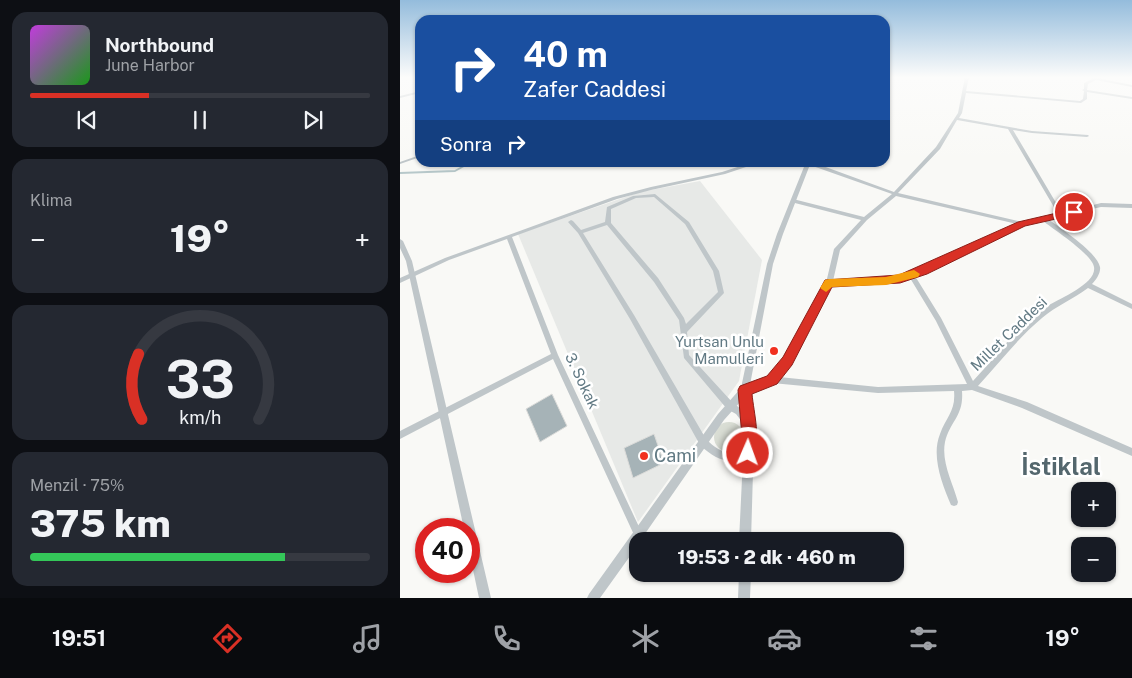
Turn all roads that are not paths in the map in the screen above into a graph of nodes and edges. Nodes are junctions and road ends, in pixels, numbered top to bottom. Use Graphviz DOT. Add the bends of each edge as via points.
graph roads {
  1 [pos="963,105"];
  2 [pos="956,119"];
  3 [pos="1010,129"];
  4 [pos="1087,136"];
  5 [pos="415,158"];
  6 [pos="400,163"];
  7 [pos="744,167"];
  8 [pos="807,167"];
  9 [pos="820,167"];
  10 [pos="895,194"];
  11 [pos="793,201"];
  12 [pos="1132,206"];
  13 [pos="1061,215"];
  14 [pos="865,219"];
  15 [pos="1044,219"];
  16 [pos="571,222"];
  17 [pos="608,223"];
  18 [pos="1022,224"];
  19 [pos="580,232"];
  20 [pos="509,237"];
  21 [pos="400,241"];
  22 [pos="413,276"];
  23 [pos="912,276"];
  24 [pos="400,281"];
  25 [pos="829,283"];
  26 [pos="1088,285"];
  27 [pos="1132,307"];
  28 [pos="683,331"];
  29 [pos="555,355"];
  30 [pos="772,380"];
  31 [pos="972,387"];
  32 [pos="958,388"];
  33 [pos="745,390"];
  34 [pos="730,406"];
  35 [pos="443,413"];
  36 [pos="748,421"];
  37 [pos="400,436"];
  38 [pos="703,442"];
  39 [pos="1132,452"];
  40 [pos="748,453"];
  41 [pos="954,502"];
  42 [pos="637,532"];
  43 [pos="639,532"];
  44 [pos="745,532"];
  45 [pos="629,547"];
  46 [pos="744,582"];
  47 [pos="485,598"];
  48 [pos="593,598"];
  49 [pos="744,598"];
  1 -- 2 [label="street"];
  2 -- 3 [label="street"];
  2 -- 10 [label="street" via="938,148"];
  3 -- 4 [label="street"];
  3 -- 13 [label="street"];
  5 -- 6 [label="street"];
  7 -- 20 [label="street" via="638,191 518,231"];
  8 -- 11 [label="street"];
  9 -- 10 [label="street"];
  10 -- 14 [label="street"];
  10 -- 18 [label="street"];
  11 -- 14 [label="street"];
  11 -- 33 [label="street" via="770,264"];
  12 -- 13 [label="street" via="1101,204"];
  13 -- 15 [label="street"];
  14 -- 25 [label="street" via="837,249"];
  15 -- 18 [label="street"];
  15 -- 26 [label="street" via="1085,251 1096,264 1096,275"];
  16 -- 19 [label="street"];
  17 -- 19 [label="street"];
  17 -- 28 [label="street" via="656,280 682,320"];
  17 -- 28 [label="street" via="609,208 635,197 655,195 687,224 716,271 721,293"];
  18 -- 23 [label="street"];
  19 -- 38 [label="street"];
  20 -- 22 [label="street" via="447,259"];
  20 -- 29 [label="street, 3. Sokak"];
  21 -- 22 [label="street"];
  22 -- 24 [label="street"];
  22 -- 35 [label="street"];
  23 -- 25 [label="street" via="886,281"];
  23 -- 31 [label="street" via="939,320"];
  25 -- 30 [label="street" via="788,361"];
  26 -- 27 [label="street"];
  26 -- 31 [label="street, Millet Caddesi" via="1049,309"];
  28 -- 34 [label="street" via="686,356"];
  29 -- 35 [label="street"];
  29 -- 42 [label="street, 3. Sokak"];
  30 -- 32 [label="street" via="878,390"];
  30 -- 33 [label="street"];
  31 -- 32 [label="street"];
  31 -- 39 [label="street" via="1024,405"];
  32 -- 41 [label="street" via="960,403 942,441 940,455"];
  33 -- 34 [label="street"];
  33 -- 36 [label="street"];
  34 -- 36 [label="street"];
  34 -- 38 [label="street"];
  35 -- 37 [label="street"];
  35 -- 47 [label="street"];
  36 -- 40 [label="street"];
  38 -- 40 [label="street" via="713,453 723,457 734,458"];
  38 -- 43 [label="street"];
  40 -- 44 [label="street"];
  45 -- 48 [label="street"];
  46 -- 49 [label="street"];
}
